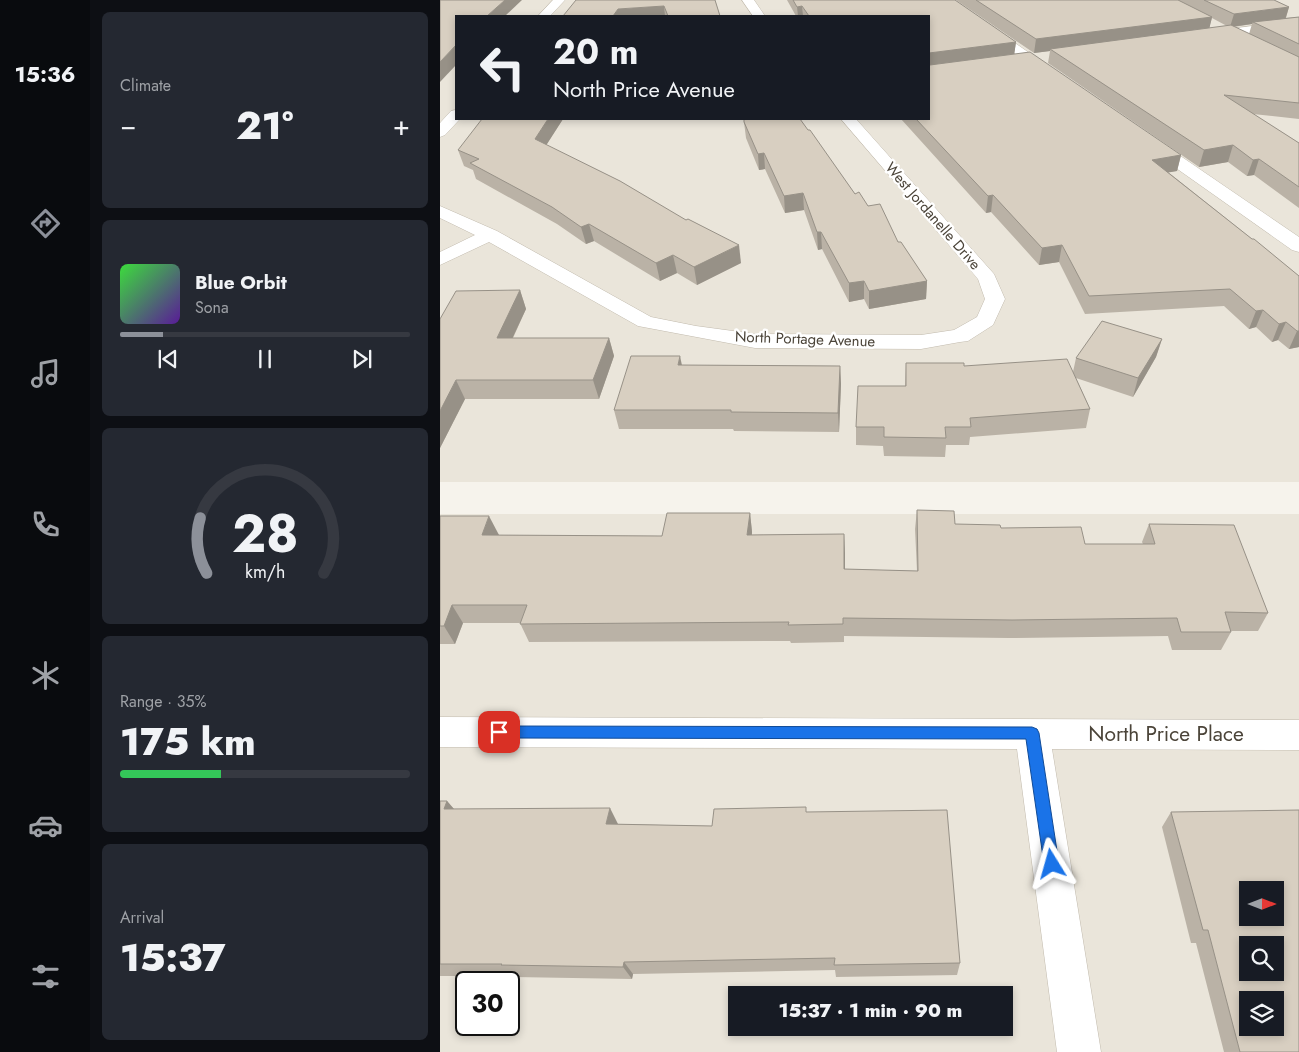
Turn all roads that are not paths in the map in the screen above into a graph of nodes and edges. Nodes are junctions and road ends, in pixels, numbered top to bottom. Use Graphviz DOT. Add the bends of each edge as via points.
graph roads {
  1 [pos="559,0"];
  2 [pos="748,0"];
  3 [pos="946,0"];
  4 [pos="545,15"];
  5 [pos="758,15"];
  6 [pos="1204,22"];
  7 [pos="1299,24"];
  8 [pos="1227,33"];
  9 [pos="1198,37"];
  10 [pos="1250,44"];
  11 [pos="1051,56"];
  12 [pos="1031,59"];
  13 [pos="1012,62"];
  14 [pos="1066,84"];
  15 [pos="455,115"];
  16 [pos="849,120"];
  17 [pos="440,132"];
  18 [pos="1139,134"];
  19 [pos="440,211"];
  20 [pos="490,235"];
  21 [pos="1299,246"];
  22 [pos="440,259"];
  23 [pos="986,320"];
  24 [pos="440,732"];
  25 [pos="1032,733"];
  26 [pos="1299,734"];
  27 [pos="1079,1052"];
  1 -- 4 [label="street"];
  2 -- 5 [label="street"];
  3 -- 12 [label="street"];
  6 -- 8 [label="street"];
  7 -- 8 [label="street"];
  8 -- 9 [label="street"];
  8 -- 10 [label="street"];
  11 -- 12 [label="street"];
  12 -- 13 [label="street"];
  12 -- 14 [label="street"];
  15 -- 17 [label="street"];
  16 -- 23 [label="street, West Jordanelle Drive" via="987,278 995,299"];
  18 -- 21 [label="street"];
  19 -- 20 [label="street, North Portage Avenue"];
  20 -- 22 [label="street"];
  20 -- 23 [label="street, North Portage Avenue" via="645,322 696,332 755,341 921,342 960,336"];
  24 -- 25 [label="street, North Price Place"];
  25 -- 26 [label="street, North Price Place"];
  25 -- 27 [label="street"];
}
